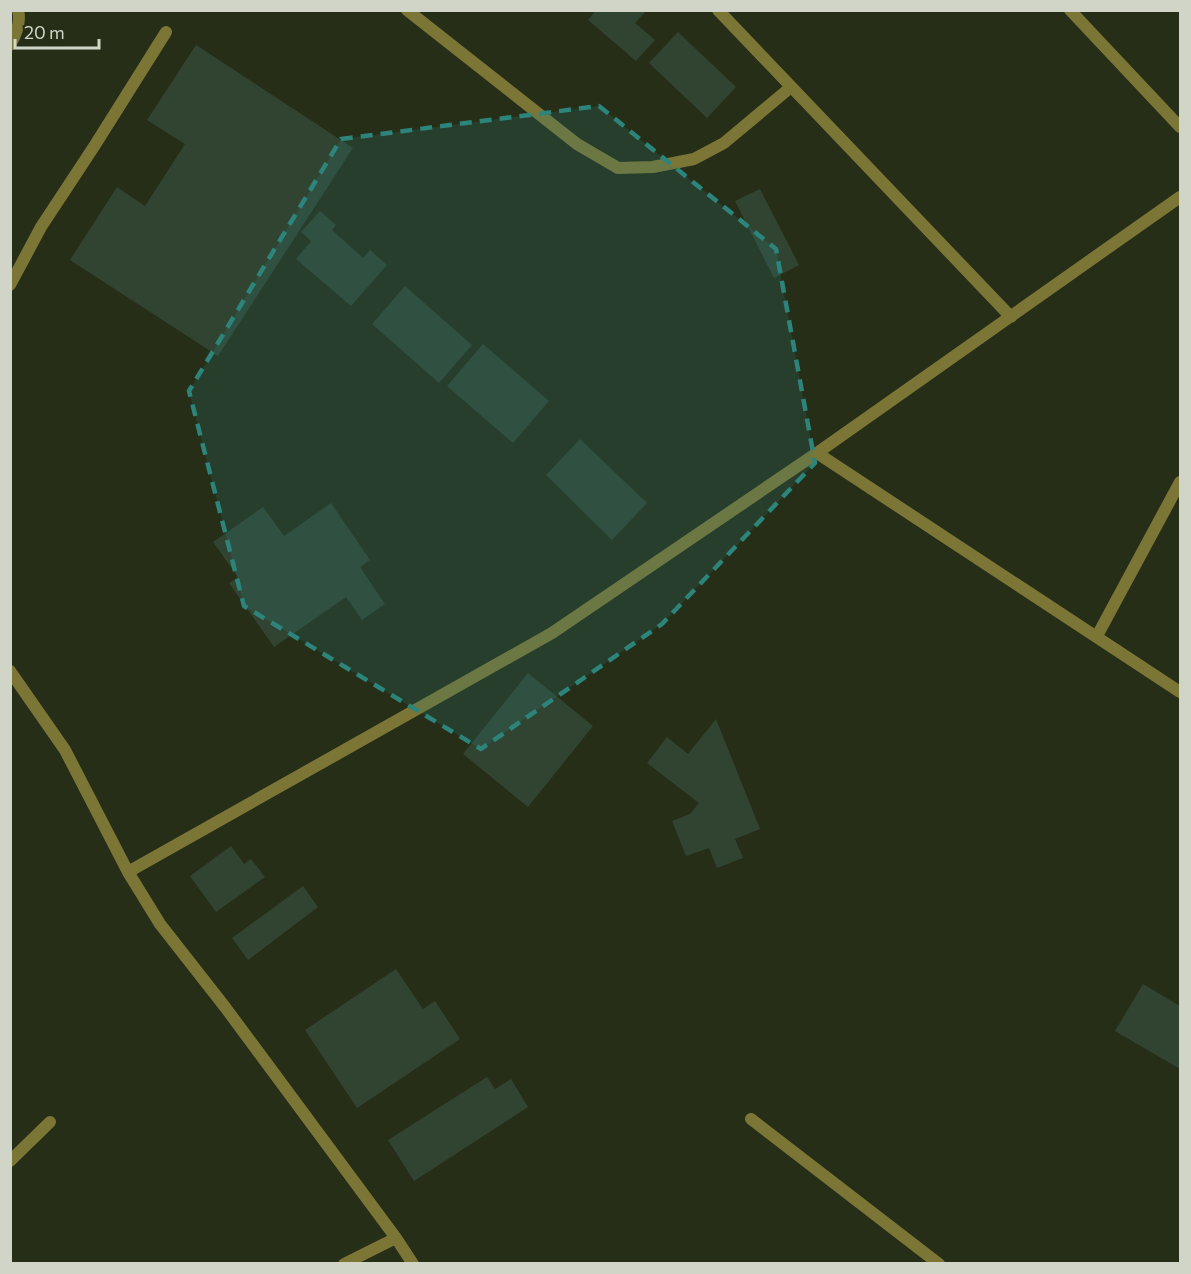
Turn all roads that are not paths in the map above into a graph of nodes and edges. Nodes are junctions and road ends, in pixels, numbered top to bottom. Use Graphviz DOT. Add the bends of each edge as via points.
graph roads {
  1 [pos="18,10"];
  2 [pos="407,10"];
  3 [pos="718,10"];
  4 [pos="1070,10"];
  5 [pos="166,32"];
  6 [pos="10,45"];
  7 [pos="791,87"];
  8 [pos="1180,127"];
  9 [pos="1180,197"];
  10 [pos="10,285"];
  11 [pos="1011,317"];
  12 [pos="817,453"];
  13 [pos="1180,482"];
  14 [pos="1097,636"];
  15 [pos="10,671"];
  16 [pos="1180,692"];
  17 [pos="128,872"];
  18 [pos="751,1119"];
  19 [pos="50,1122"];
  20 [pos="10,1161"];
  21 [pos="396,1238"];
  22 [pos="344,1263"];
  23 [pos="413,1263"];
  24 [pos="939,1263"];
  1 -- 6 [label="street" via="20,17"];
  2 -- 7 [label="street" via="577,144 618,168 653,167 694,159 724,143"];
  3 -- 7 [label="street"];
  4 -- 8 [label="street"];
  5 -- 10 [label="street" via="41,227"];
  7 -- 11 [label="street"];
  9 -- 11 [label="street"];
  11 -- 12 [label="street"];
  12 -- 14 [label="street"];
  12 -- 17 [label="street" via="552,633"];
  13 -- 14 [label="street"];
  14 -- 16 [label="street"];
  15 -- 17 [label="street" via="65,750"];
  17 -- 21 [label="street" via="160,924"];
  18 -- 24 [label="street"];
  19 -- 20 [label="street"];
  21 -- 22 [label="street"];
  21 -- 23 [label="street"];
}
